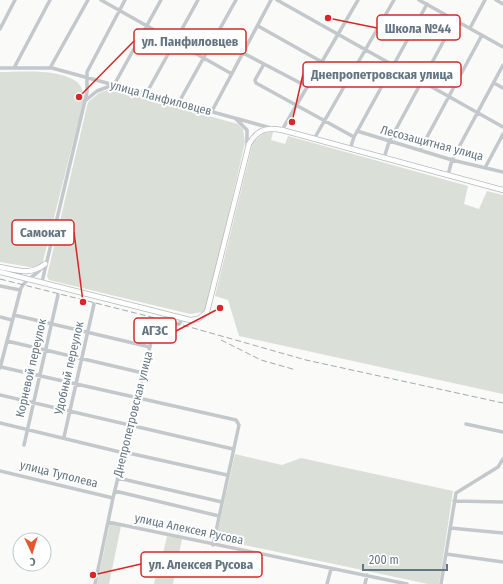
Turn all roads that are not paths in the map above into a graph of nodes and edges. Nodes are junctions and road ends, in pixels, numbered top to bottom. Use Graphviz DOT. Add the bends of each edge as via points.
graph roads {
  1 [pos="15,0"];
  2 [pos="50,0"];
  3 [pos="88,0"];
  4 [pos="101,0"];
  5 [pos="125,0"];
  6 [pos="161,0"];
  7 [pos="198,0"];
  8 [pos="236,0"];
  9 [pos="271,0"];
  10 [pos="277,0"];
  11 [pos="358,0"];
  12 [pos="394,0"];
  13 [pos="419,0"];
  14 [pos="485,0"];
  15 [pos="496,0"];
  16 [pos="426,4"];
  17 [pos="503,4"];
  18 [pos="119,10"];
  19 [pos="455,20"];
  20 [pos="2,22"];
  21 [pos="146,25"];
  22 [pos="258,26"];
  23 [pos="470,28"];
  24 [pos="0,29"];
  25 [pos="338,35"];
  26 [pos="482,35"];
  27 [pos="175,41"];
  28 [pos="503,47"];
  29 [pos="367,50"];
  30 [pos="243,53"];
  31 [pos="204,58"];
  32 [pos="322,62"];
  33 [pos="264,64"];
  34 [pos="503,65"];
  35 [pos="393,66"];
  36 [pos="0,68"];
  37 [pos="14,68"];
  38 [pos="50,68"];
  39 [pos="232,74"];
  40 [pos="86,78"];
  41 [pos="422,81"];
  42 [pos="494,83"];
  43 [pos="114,85"];
  44 [pos="308,87"];
  45 [pos="503,88"];
  46 [pos="146,94"];
  47 [pos="449,97"];
  48 [pos="179,102"];
  49 [pos="84,104"];
  50 [pos="297,106"];
  51 [pos="212,111"];
  52 [pos="478,113"];
  53 [pos="235,119"];
  54 [pos="325,121"];
  55 [pos="503,127"];
  56 [pos="274,129"];
  57 [pos="282,130"];
  58 [pos="357,132"];
  59 [pos="503,134"];
  60 [pos="354,137"];
  61 [pos="314,139"];
  62 [pos="389,142"];
  63 [pos="350,149"];
  64 [pos="420,150"];
  65 [pos="247,151"];
  66 [pos="384,158"];
  67 [pos="452,160"];
  68 [pos="485,168"];
  69 [pos="503,172"];
  70 [pos="448,175"];
  71 [pos="503,190"];
  72 [pos="46,263"];
  73 [pos="0,267"];
  74 [pos="0,272"];
  75 [pos="29,280"];
  76 [pos="42,282"];
  77 [pos="0,286"];
  78 [pos="20,290"];
  79 [pos="58,295"];
  80 [pos="94,304"];
  81 [pos="14,315"];
  82 [pos="0,317"];
  83 [pos="183,318"];
  84 [pos="12,320"];
  85 [pos="52,324"];
  86 [pos="88,332"];
  87 [pos="7,341"];
  88 [pos="0,346"];
  89 [pos="6,347"];
  90 [pos="150,347"];
  91 [pos="46,350"];
  92 [pos="82,359"];
  93 [pos="0,368"];
  94 [pos="143,373"];
  95 [pos="40,376"];
  96 [pos="76,385"];
  97 [pos="0,395"];
  98 [pos="137,399"];
  99 [pos="33,403"];
  100 [pos="70,411"];
  101 [pos="0,423"];
  102 [pos="466,424"];
  103 [pos="131,426"];
  104 [pos="27,430"];
  105 [pos="503,432"];
  106 [pos="64,437"];
  107 [pos="24,445"];
  108 [pos="233,449"];
  109 [pos="124,452"];
  110 [pos="503,459"];
  111 [pos="0,471"];
  112 [pos="227,475"];
  113 [pos="118,478"];
  114 [pos="115,491"];
  115 [pos="113,498"];
  116 [pos="454,501"];
  117 [pos="222,502"];
  118 [pos="503,502"];
  119 [pos="219,516"];
  120 [pos="108,522"];
  121 [pos="450,528"];
  122 [pos="503,534"];
  123 [pos="212,545"];
  124 [pos="446,554"];
  125 [pos="503,562"];
  126 [pos="330,569"];
  127 [pos="367,575"];
  128 [pos="95,584"];
  129 [pos="328,584"];
  130 [pos="365,584"];
  131 [pos="407,584"];
  132 [pos="441,584"];
  1 -- 20 [label="street"];
  2 -- 37 [label="street"];
  3 -- 38 [label="street"];
  4 -- 18 [label="street"];
  5 -- 18 [label="street"];
  6 -- 21 [label="street"];
  7 -- 27 [label="street"];
  8 -- 31 [label="street"];
  9 -- 22 [label="street"];
  10 -- 25 [label="street"];
  11 -- 25 [label="street"];
  12 -- 29 [label="street"];
  13 -- 16 [label="street"];
  14 -- 23 [label="street"];
  15 -- 17 [label="street"];
  16 -- 19 [label="street"];
  16 -- 35 [label="street"];
  18 -- 21 [label="street"];
  18 -- 40 [label="street" via="86,72"];
  19 -- 23 [label="street"];
  19 -- 41 [label="street"];
  20 -- 24 [label="street"];
  21 -- 27 [label="street"];
  21 -- 43 [label="street"];
  22 -- 30 [label="street"];
  22 -- 32 [label="street"];
  23 -- 26 [label="street"];
  25 -- 29 [label="street"];
  25 -- 32 [label="street"];
  26 -- 28 [label="street"];
  26 -- 47 [label="street"];
  27 -- 31 [label="street"];
  27 -- 46 [label="street"];
  29 -- 35 [label="street"];
  29 -- 54 [label="street"];
  30 -- 33 [label="street"];
  30 -- 39 [label="street"];
  31 -- 39 [label="street"];
  31 -- 48 [label="street"];
  32 -- 44 [label="street"];
  33 -- 44 [label="street"];
  33 -- 50 [label="street" via="255,80 256,83"];
  34 -- 42 [label="street"];
  35 -- 41 [label="street"];
  35 -- 58 [label="street"];
  36 -- 37 [label="street, улица Панфиловцев"];
  37 -- 38 [label="street, улица Панфиловцев"];
  38 -- 40 [label="street, улица Панфиловцев"];
  39 -- 51 [label="street"];
  40 -- 43 [label="street, улица Панфиловцев"];
  40 -- 49 [label="street" via="88,88"];
  41 -- 47 [label="street"];
  41 -- 62 [label="street"];
  42 -- 45 [label="street"];
  42 -- 52 [label="street"];
  43 -- 46 [label="street, улица Панфиловцев"];
  43 -- 49 [label="street" via="97,90"];
  44 -- 50 [label="street"];
  46 -- 48 [label="street, улица Панфиловцев"];
  47 -- 52 [label="street"];
  47 -- 64 [label="street"];
  48 -- 51 [label="street, улица Панфиловцев"];
  49 -- 72 [label="street"];
  50 -- 54 [label="street"];
  50 -- 57 [label="street"];
  51 -- 53 [label="street, улица Панфиловцев"];
  52 -- 55 [label="street"];
  52 -- 67 [label="street"];
  53 -- 56 [label="street, улица Панфиловцев"];
  53 -- 65 [label="street" via="247,130"];
  54 -- 60 [label="street"];
  54 -- 61 [label="street"];
  56 -- 57 [label="main road, Днепропетровская улица"];
  56 -- 65 [label="main road, Днепропетровская улица" via="259,131"];
  57 -- 61 [label="main road"];
  58 -- 60 [label="street"];
  58 -- 62 [label="street, Лесозащитная улица"];
  59 -- 68 [label="street"];
  60 -- 63 [label="street"];
  61 -- 63 [label="main road"];
  62 -- 64 [label="street, Лесозащитная улица"];
  62 -- 66 [label="street"];
  63 -- 66 [label="main road"];
  64 -- 67 [label="street, Лесозащитная улица"];
  65 -- 83 [label="main road, Днепропетровская улица" via="207,312 196,319"];
  66 -- 70 [label="main road"];
  67 -- 68 [label="street, Лесозащитная улица"];
  67 -- 70 [label="street"];
  68 -- 69 [label="street, Лесозащитная улица"];
  70 -- 71 [label="main road"];
  72 -- 73 [label="main road" via="36,270 27,272"];
  72 -- 75 [label="street"];
  72 -- 76 [label="street"];
  74 -- 75 [label="main road"];
  75 -- 76 [label="main road"];
  75 -- 78 [label="street"];
  76 -- 83 [label="main road"];
  77 -- 78 [label="street"];
  78 -- 81 [label="street"];
  79 -- 85 [label="street, Корневой переулок"];
  80 -- 86 [label="street, Удобный переулок"];
  81 -- 84 [label="street"];
  81 -- 85 [label="street"];
  82 -- 84 [label="street"];
  83 -- 90 [label="street, Днепропетровская улица" via="179,324 155,330"];
  84 -- 87 [label="street"];
  85 -- 86 [label="street"];
  85 -- 91 [label="street, Корневой переулок"];
  86 -- 90 [label="street"];
  86 -- 92 [label="street, Удобный переулок"];
  87 -- 89 [label="street"];
  87 -- 91 [label="street"];
  88 -- 89 [label="street"];
  89 -- 93 [label="street"];
  90 -- 94 [label="street, Днепропетровская улица"];
  91 -- 92 [label="street"];
  91 -- 95 [label="street, Корневой переулок"];
  92 -- 94 [label="street"];
  92 -- 96 [label="street, Удобный переулок"];
  93 -- 95 [label="street"];
  94 -- 98 [label="street, Днепропетровская улица"];
  95 -- 96 [label="street"];
  95 -- 99 [label="street, Корневой переулок"];
  96 -- 98 [label="street"];
  96 -- 100 [label="street, Удобный переулок"];
  97 -- 99 [label="street"];
  98 -- 103 [label="street, Днепропетровская улица"];
  98 -- 108 [label="street" via="236,420 238,422"];
  99 -- 100 [label="street"];
  99 -- 104 [label="street, Корневой переулок"];
  100 -- 103 [label="street"];
  100 -- 106 [label="street, Удобный переулок"];
  101 -- 104 [label="street"];
  102 -- 105 [label="street"];
  103 -- 108 [label="street"];
  103 -- 109 [label="street, Днепропетровская улица"];
  104 -- 106 [label="street"];
  104 -- 107 [label="street, Корневой переулок"];
  106 -- 109 [label="street"];
  108 -- 112 [label="street"];
  109 -- 112 [label="street"];
  109 -- 113 [label="street, Днепропетровская улица"];
  110 -- 116 [label="street" via="498,467 456,493"];
  111 -- 115 [label="street, улица Туполева"];
  112 -- 117 [label="street"];
  113 -- 114 [label="street, Днепропетровская улица"];
  113 -- 117 [label="street"];
  114 -- 115 [label="street, Днепропетровская улица"];
  114 -- 119 [label="street"];
  115 -- 120 [label="street, Днепропетровская улица"];
  116 -- 118 [label="street"];
  116 -- 121 [label="street"];
  117 -- 119 [label="street"];
  119 -- 123 [label="street"];
  120 -- 123 [label="street, улица Алексея Русова"];
  120 -- 128 [label="street, Днепропетровская улица"];
  121 -- 122 [label="street"];
  121 -- 124 [label="street"];
  123 -- 126 [label="street, улица Алексея Русова"];
  124 -- 125 [label="street"];
  124 -- 132 [label="street"];
  126 -- 127 [label="street, улица Алексея Русова"];
  126 -- 129 [label="street"];
  127 -- 130 [label="street"];
  127 -- 131 [label="street, улица Алексея Русова"];
}
